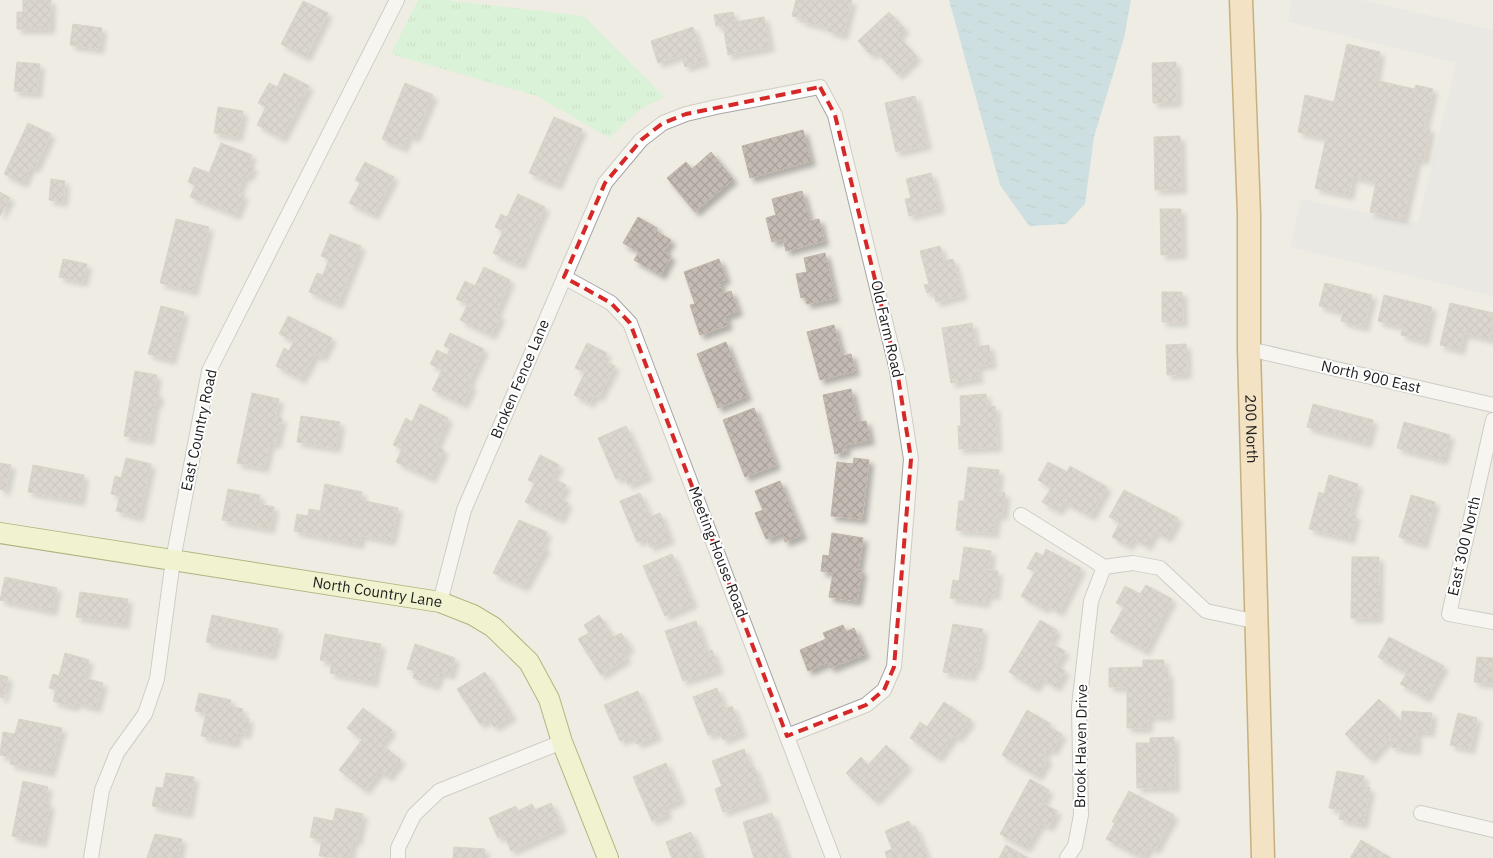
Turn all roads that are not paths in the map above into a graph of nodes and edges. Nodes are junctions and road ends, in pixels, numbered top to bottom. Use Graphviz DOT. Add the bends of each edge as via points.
graph roads {
  1 [pos="397,0"];
  2 [pos="1241,0"];
  3 [pos="619,164"];
  4 [pos="564,277"];
  5 [pos="1249,349"];
  6 [pos="1493,406"];
  7 [pos="1493,420"];
  8 [pos="1021,515"];
  9 [pos="0,533"];
  10 [pos="173,560"];
  11 [pos="1104,567"];
  12 [pos="440,602"];
  13 [pos="1258,622"];
  14 [pos="1493,622"];
  15 [pos="787,736"];
  16 [pos="562,742"];
  17 [pos="1421,813"];
  18 [pos="1493,830"];
  19 [pos="91,858"];
  20 [pos="398,858"];
  21 [pos="608,858"];
  22 [pos="833,858"];
  23 [pos="1067,858"];
  24 [pos="1264,858"];
  1 -- 10 [label="street, East Country Road" via="209,371"];
  2 -- 5 [label="main road, 200 North" via="1249,214"];
  3 -- 4 [label="street, Broken Fence Lane" via="605,183"];
  3 -- 15 [label="street, Old Farm Road" via="640,140 663,124 716,107 820,87 835,115 897,370 911,459 894,667 888,682 866,706"];
  4 -- 12 [label="street, Broken Fence Lane" via="464,510"];
  4 -- 15 [label="street, Meeting House Road" via="611,303 630,322"];
  5 -- 6 [label="street, North 900 East"];
  5 -- 13 [label="main road, 200 North"];
  7 -- 14 [label="street, East 300 North" via="1449,614"];
  8 -- 11 [label="street"];
  9 -- 10 [label="street, North Country Lane"];
  10 -- 12 [label="street, North Country Lane"];
  10 -- 19 [label="street, East Country Road" via="157,679 145,714 117,753 102,790"];
  11 -- 13 [label="street" via="1133,563 1160,568 1206,611"];
  11 -- 23 [label="street, Brook Haven Drive" via="1091,601 1079,706 1081,815 1075,846"];
  12 -- 16 [label="street, North Country Lane" via="492,626 529,662 550,699"];
  13 -- 24 [label="main road, 200 North"];
  15 -- 22 [label="street, Meeting House Road"];
  16 -- 20 [label="street" via="439,792 414,815 398,848"];
  16 -- 21 [label="street, North Country Lane"];
  17 -- 18 [label="street"];
}
